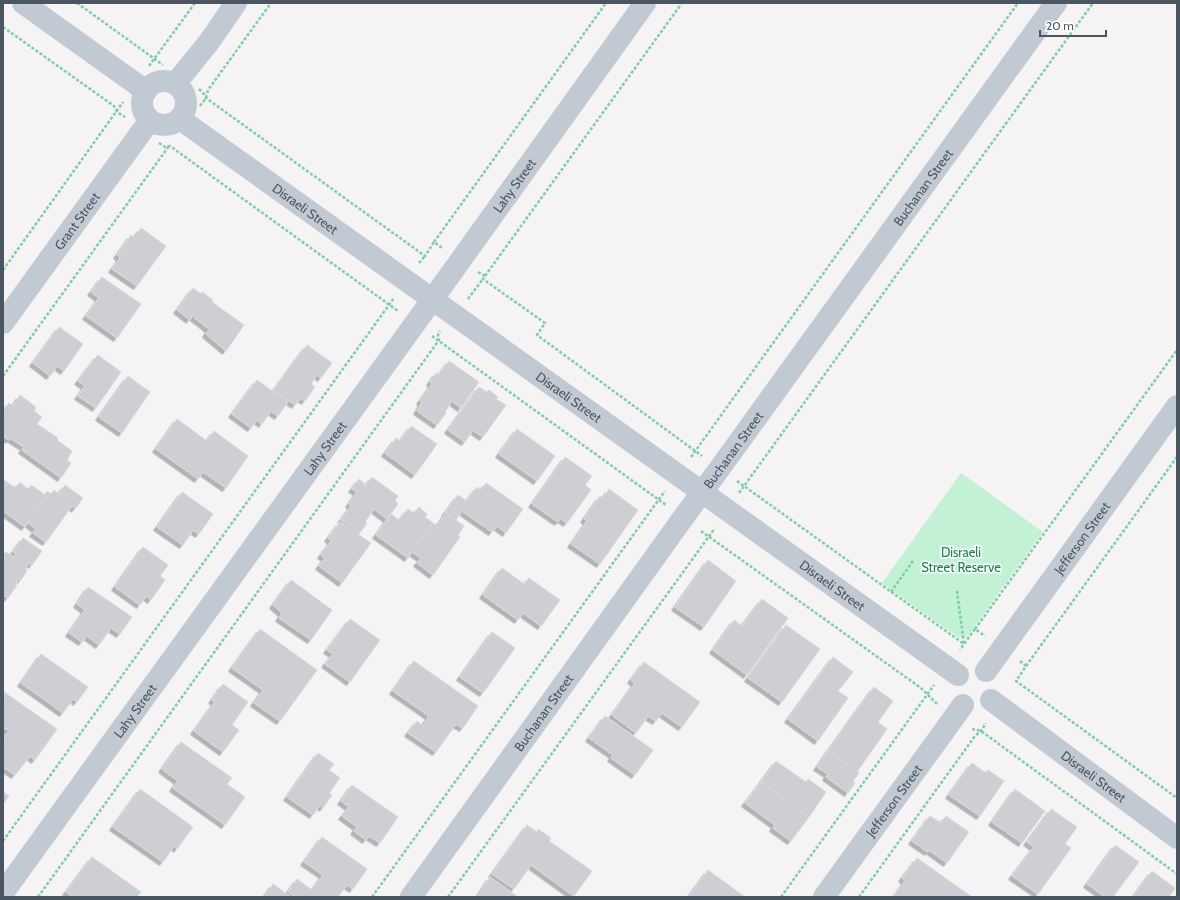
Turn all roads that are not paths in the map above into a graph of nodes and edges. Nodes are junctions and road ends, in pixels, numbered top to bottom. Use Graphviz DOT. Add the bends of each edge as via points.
graph roads {
  1 [pos="23,3"];
  2 [pos="236,3"];
  3 [pos="645,3"];
  4 [pos="1056,3"];
  5 [pos="178,80"];
  6 [pos="140,87"];
  7 [pos="183,121"];
  8 [pos="146,125"];
  9 [pos="432,300"];
  10 [pos="3,323"];
  11 [pos="1177,406"];
  12 [pos="702,492"];
  13 [pos="953,671"];
  14 [pos="986,671"];
  15 [pos="995,703"];
  16 [pos="959,711"];
  17 [pos="1177,838"];
  18 [pos="3,893"];
  19 [pos="411,897"];
  20 [pos="824,897"];
  1 -- 6 [label="street"];
  2 -- 5 [label="street"];
  3 -- 9 [label="street, Lahy Street"];
  4 -- 12 [label="street, Buchanan Street"];
  5 -- 6 [label="street"];
  5 -- 7 [label="street" via="185,97"];
  6 -- 8 [label="street"];
  7 -- 8 [label="street" via="165,125"];
  7 -- 9 [label="street, Disraeli Street"];
  8 -- 10 [label="street, Grant Street"];
  9 -- 12 [label="street, Disraeli Street"];
  9 -- 18 [label="street, Lahy Street"];
  11 -- 14 [label="street, Jefferson Street"];
  12 -- 13 [label="street, Disraeli Street"];
  12 -- 19 [label="street, Buchanan Street"];
  13 -- 14 [label="street" via="975,667"];
  13 -- 16 [label="street"];
  14 -- 15 [label="street" via="995,684"];
  15 -- 16 [label="street"];
  15 -- 17 [label="street, Disraeli Street"];
  16 -- 20 [label="street, Jefferson Street"];
}
